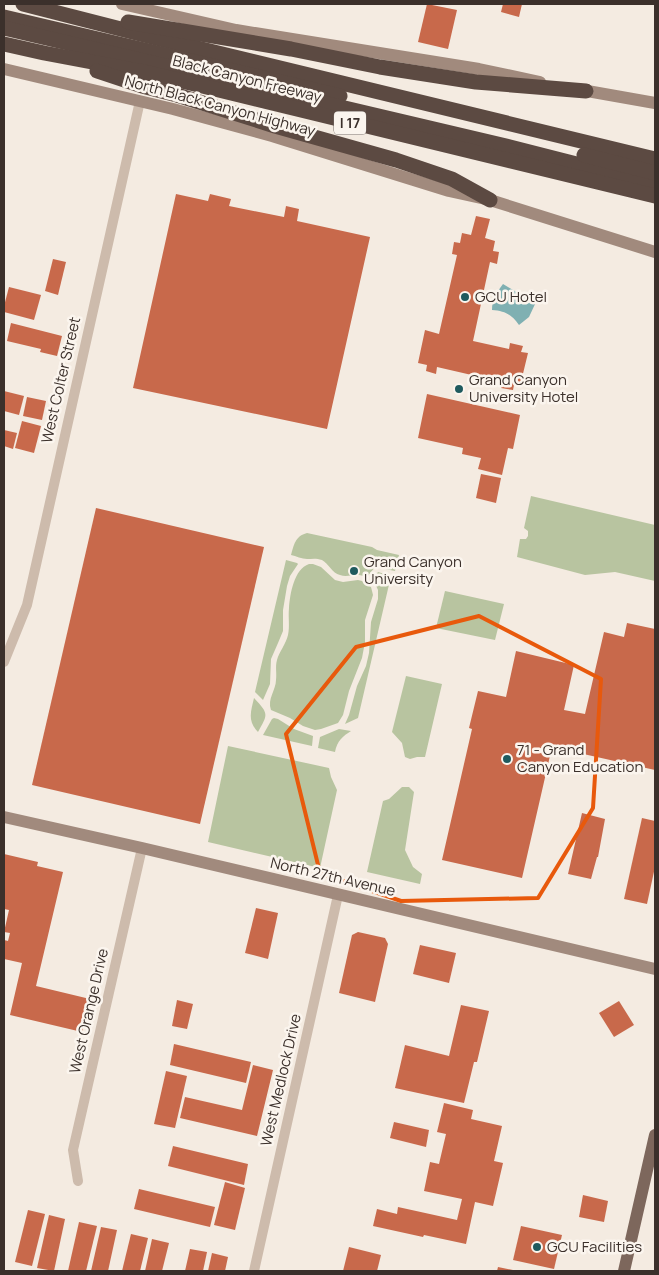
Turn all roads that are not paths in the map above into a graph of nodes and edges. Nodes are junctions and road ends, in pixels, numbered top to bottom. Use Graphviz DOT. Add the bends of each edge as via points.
graph roads {
  1 [pos="23,4"];
  2 [pos="122,4"];
  3 [pos="160,8"];
  4 [pos="57,12"];
  5 [pos="4,17"];
  6 [pos="4,28"];
  7 [pos="4,44"];
  8 [pos="44,53"];
  9 [pos="4,69"];
  10 [pos="586,91"];
  11 [pos="140,101"];
  12 [pos="655,102"];
  13 [pos="655,160"];
  14 [pos="655,173"];
  15 [pos="655,184"];
  16 [pos="655,196"];
  17 [pos="490,200"];
  18 [pos="655,252"];
  19 [pos="4,662"];
  20 [pos="4,817"];
  21 [pos="142,848"];
  22 [pos="338,895"];
  23 [pos="655,969"];
  24 [pos="655,1135"];
  25 [pos="78,1181"];
  26 [pos="254,1271"];
  27 [pos="624,1271"];
  1 -- 4 [label="highway, Black Canyon Freeway / I 17"];
  2 -- 3 [label="main road"];
  3 -- 10 [label="main road" via="236,30 479,69"];
  4 -- 10 [label="highway" via="157,26 476,82"];
  4 -- 13 [label="highway, Black Canyon Freeway / I 17"];
  5 -- 14 [label="highway"];
  6 -- 15 [label="highway"];
  7 -- 8 [label="highway, Black Canyon Freeway / I 17"];
  8 -- 16 [label="highway, Black Canyon Freeway / I 17" via="145,72"];
  8 -- 17 [label="highway" via="142,86 396,160 452,179"];
  9 -- 11 [label="main road, North Black Canyon Highway"];
  10 -- 12 [label="main road"];
  11 -- 17 [label="main road, North Black Canyon Highway"];
  11 -- 19 [label="street, West Colter Street" via="27,605"];
  17 -- 18 [label="main road, North Black Canyon Highway"];
  20 -- 21 [label="main road, North 27th Avenue"];
  21 -- 22 [label="main road, North 27th Avenue"];
  21 -- 25 [label="street, West Orange Drive" via="72,1150"];
  22 -- 23 [label="main road, North 27th Avenue"];
  22 -- 26 [label="street, West Medlock Drive"];
  24 -- 27 [label="main road"];
}
